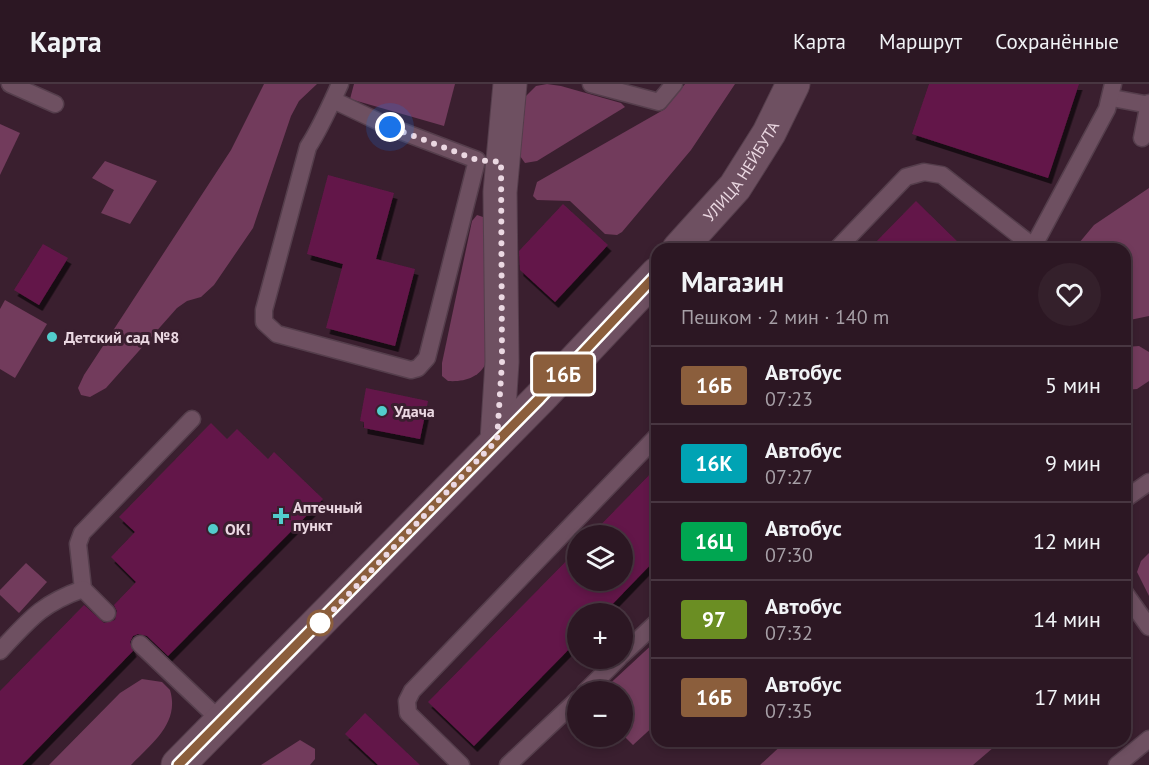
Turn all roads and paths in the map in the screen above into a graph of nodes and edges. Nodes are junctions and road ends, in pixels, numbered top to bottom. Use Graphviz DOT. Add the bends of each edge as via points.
graph roads {
  1 [pos="10,84"];
  2 [pos="340,84"];
  3 [pos="510,84"];
  4 [pos="591,84"];
  5 [pos="674,84"];
  6 [pos="793,84"];
  7 [pos="1112,91"];
  8 [pos="333,100"];
  9 [pos="55,104"];
  10 [pos="1149,104"];
  11 [pos="1142,138"];
  12 [pos="489,161"];
  13 [pos="684,243"];
  14 [pos="843,243"];
  15 [pos="1027,243"];
  16 [pos="1036,243"];
  17 [pos="651,280"];
  18 [pos="192,419"];
  19 [pos="497,440"];
  20 [pos="651,442"];
  21 [pos="1149,482"];
  22 [pos="1131,495"];
  23 [pos="83,589"];
  24 [pos="1131,602"];
  25 [pos="107,613"];
  26 [pos="1149,627"];
  27 [pos="651,628"];
  28 [pos="140,644"];
  29 [pos="633,645"];
  30 [pos="0,651"];
  31 [pos="609,669"];
  32 [pos="596,681"];
  33 [pos="567,709"];
  34 [pos="220,721"];
  35 [pos="1149,739"];
  36 [pos="178,765"];
  37 [pos="461,765"];
  38 [pos="508,765"];
  39 [pos="1117,765"];
  1 -- 9 [label="lane"];
  2 -- 8 [label="lane"];
  3 -- 12 [label="street"];
  4 -- 5 [label="lane" via="659,102"];
  6 -- 13 [label="street, УЛИЦА НЕЙБУТА" via="769,133 735,187"];
  7 -- 10 [label="lane"];
  7 -- 16 [label="lane"];
  8 -- 12 [label="lane" via="390,127"];
  8 -- 12 [label="lane" via="308,147 264,310 264,322 277,334 411,370 418,368 427,358"];
  10 -- 11 [label="lane"];
  12 -- 19 [label="street" via="502,362"];
  14 -- 15 [label="lane" via="906,177 924,172 942,175"];
  17 -- 19 [label="street"];
  18 -- 23 [label="lane" via="82,533 78,544"];
  19 -- 34 [label="street"];
  20 -- 37 [label="lane" via="412,691 407,701 408,713"];
  21 -- 22 [label="lane"];
  23 -- 25 [label="lane"];
  23 -- 30 [label="lane" via="40,609"];
  24 -- 26 [label="lane"];
  27 -- 29 [label="lane"];
  28 -- 34 [label="lane"];
  31 -- 32 [label="lane"];
  33 -- 38 [label="lane"];
  34 -- 36 [label="street"];
  35 -- 39 [label="lane"];
}
